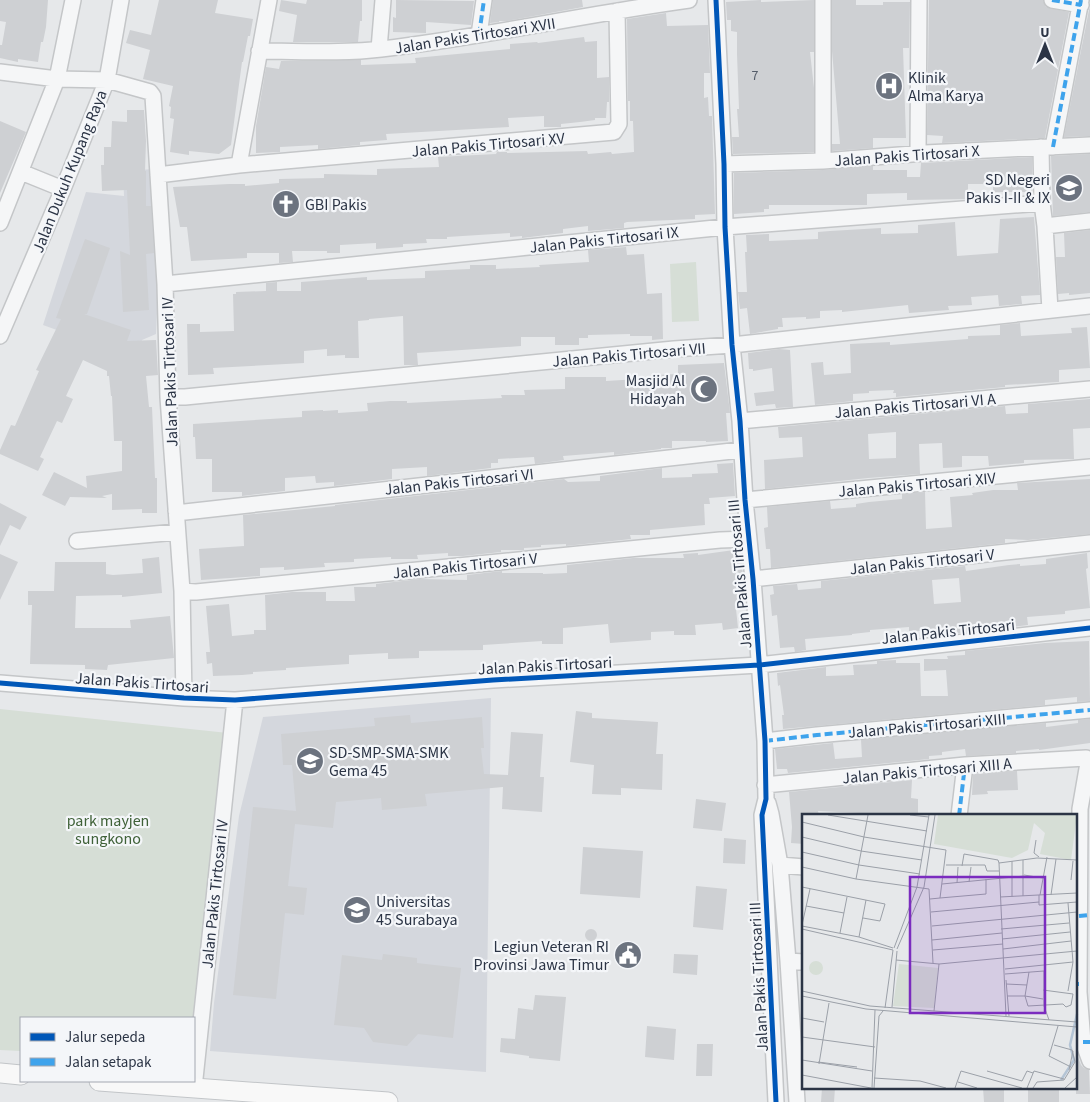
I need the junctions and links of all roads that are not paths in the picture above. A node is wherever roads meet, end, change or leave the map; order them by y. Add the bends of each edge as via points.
1 (73, 0) edge
2 (121, 0) edge
3 (269, 0) edge
4 (382, 0) edge
5 (484, 0) edge
6 (689, 0) edge
7 (716, 0) edge
8 (823, 0) edge
9 (919, 0) edge
10 (1052, 0) edge
11 (1081, 3) edge
12 (617, 11) junction
13 (479, 35) junction
14 (379, 50) junction
15 (259, 51) junction
16 (0, 72) edge
17 (57, 79) junction
18 (107, 80) junction
19 (1090, 145) edge
20 (1047, 147) junction
21 (918, 154) junction
22 (823, 161) junction
23 (724, 164) junction
24 (239, 165) junction
25 (20, 172) junction
26 (158, 175) junction
27 (63, 189) junction
28 (1042, 203) junction
29 (1090, 221) edge
30 (0, 223) edge
31 (1045, 226) junction
32 (725, 227) junction
33 (166, 284) junction
34 (1090, 306) edge
35 (1050, 310) junction
36 (0, 336) edge
37 (732, 345) junction
38 (1090, 389) edge
39 (168, 397) junction
40 (740, 421) junction
41 (741, 450) junction
42 (1090, 467) edge
43 (744, 500) junction
44 (176, 511) junction
45 (177, 532) junction
46 (748, 539) junction
47 (77, 541) dead end
48 (1090, 544) edge
49 (753, 579) junction
50 (182, 591) junction
51 (1090, 628) edge
52 (759, 665) junction
53 (0, 683) edge
54 (184, 698) junction
55 (235, 700) junction
56 (1090, 710) edge
57 (765, 741) junction
58 (965, 766) junction
59 (766, 792) junction
60 (959, 814) edge
61 (780, 865) junction
62 (802, 867) edge
63 (1085, 916) edge
64 (788, 961) junction
65 (802, 962) edge
66 (1078, 984) edge
67 (195, 1017) edge
68 (1083, 1042) edge
69 (1090, 1061) edge
70 (0, 1073) edge
71 (20, 1075) edge
72 (111, 1082) edge
73 (187, 1082) edge
74 (186, 1088) junction
75 (776, 1101) edge
76 (797, 1101) edge
77 (388, 1102) edge

1 - 17 street
2 - 18 street, Jalan Dukuh Kupang Raya
3 - 15 street
4 - 14 street
5 - 13 street
6 - 12 street, Jalan Pakis Tirtosari XVII
7 - 23 street, Jalan Pakis Tirtosari III
8 - 22 street
9 - 21 street
10 - 11 street
11 - 20 street
12 - 13 street, Jalan Pakis Tirtosari XVII
12 - 24 street, Jalan Pakis Tirtosari XV via 619,124 614,132
13 - 14 street, Jalan Pakis Tirtosari XVII
14 - 15 street, Jalan Pakis Tirtosari XVII
15 - 24 street
16 - 17 street
17 - 18 street
17 - 25 street
18 - 26 street, Jalan Pakis Tirtosari IV via 152,94
18 - 27 street, Jalan Dukuh Kupang Raya
19 - 20 street, Jalan Pakis Tirtosari X
20 - 21 street, Jalan Pakis Tirtosari X
20 - 28 street
21 - 22 street, Jalan Pakis Tirtosari X
22 - 23 street, Jalan Pakis Tirtosari X
23 - 32 street, Jalan Pakis Tirtosari III
24 - 26 street
25 - 27 street
25 - 30 street
26 - 33 street, Jalan Pakis Tirtosari IV
27 - 36 street, Jalan Dukuh Kupang Raya
28 - 31 street
28 - 32 street, Jalan Pakis Tirtosari IX
29 - 31 street
31 - 35 street
32 - 33 street, Jalan Pakis Tirtosari IX
32 - 37 street, Jalan Pakis Tirtosari III
33 - 39 street, Jalan Pakis Tirtosari IV
34 - 35 street, Jalan Pakis Tirtosari VII
35 - 37 street, Jalan Pakis Tirtosari VII
37 - 39 street, Jalan Pakis Tirtosari VII
37 - 40 street, Jalan Pakis Tirtosari III
38 - 40 street, Jalan Pakis Tirtosari VI A
39 - 44 street, Jalan Pakis Tirtosari IV
40 - 41 street, Jalan Pakis Tirtosari III
41 - 43 street, Jalan Pakis Tirtosari III
41 - 44 street, Jalan Pakis Tirtosari VI
42 - 43 street, Jalan Pakis Tirtosari XIV
43 - 46 street, Jalan Pakis Tirtosari III
44 - 45 street, Jalan Pakis Tirtosari IV
45 - 47 street
45 - 50 street, Jalan Pakis Tirtosari IV
46 - 49 street, Jalan Pakis Tirtosari III
46 - 50 street, Jalan Pakis Tirtosari V
48 - 49 street, Jalan Pakis Tirtosari V
49 - 52 street, Jalan Pakis Tirtosari III
50 - 54 street, Jalan Pakis Tirtosari IV
51 - 52 street, Jalan Pakis Tirtosari
52 - 55 street, Jalan Pakis Tirtosari via 493,680
52 - 57 street, Jalan Pakis Tirtosari III
53 - 54 street, Jalan Pakis Tirtosari
54 - 55 street, Jalan Pakis Tirtosari
55 - 67 street, Jalan Pakis Tirtosari IV
56 - 57 street, Jalan Pakis Tirtosari XIII
57 - 59 street, Jalan Pakis Tirtosari III
58 - 59 street, Jalan Pakis Tirtosari XIII A
58 - 60 street
58 - 63 street, Jalan Pakis Tirtosari XIII A via 1088,760 1080,810
59 - 61 street, Jalan Pakis Tirtosari III
59 - 75 street, Jalan Pakis Tirtosari III via 762,815
61 - 62 street
61 - 64 street, Jalan Pakis Tirtosari III
63 - 66 street
64 - 65 street
64 - 76 street, Jalan Pakis Tirtosari III
66 - 68 street
68 - 69 street
70 - 71 main road
72 - 74 main road
73 - 74 street, Jalan Pakis Tirtosari IV
74 - 77 main road
75 - 76 street

